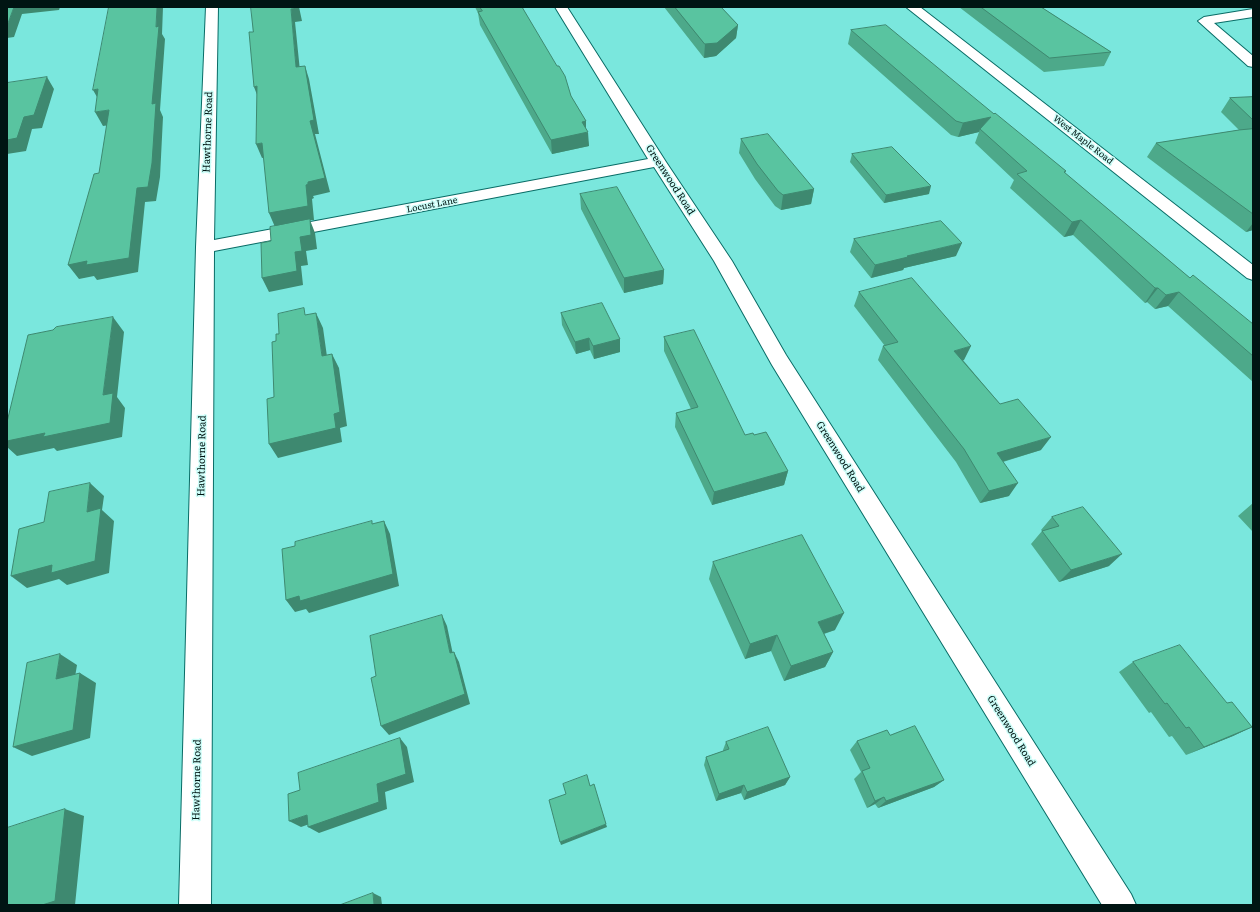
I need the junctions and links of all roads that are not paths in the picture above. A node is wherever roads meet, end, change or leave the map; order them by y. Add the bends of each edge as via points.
1 (212, 7) edge
2 (561, 7) edge
3 (912, 7) edge
4 (1253, 13) edge
5 (1253, 63) edge
6 (658, 162) junction
7 (205, 247) junction
8 (1253, 274) edge
9 (195, 905) edge
10 (1120, 905) edge

1 - 7 street, Hawthorne Road
2 - 6 street, Greenwood Road
3 - 8 street, West Maple Road
4 - 5 street via 1204,21
6 - 7 street, Locust Lane
6 - 10 street, Greenwood Road via 723,261 779,360
7 - 9 street, Hawthorne Road

